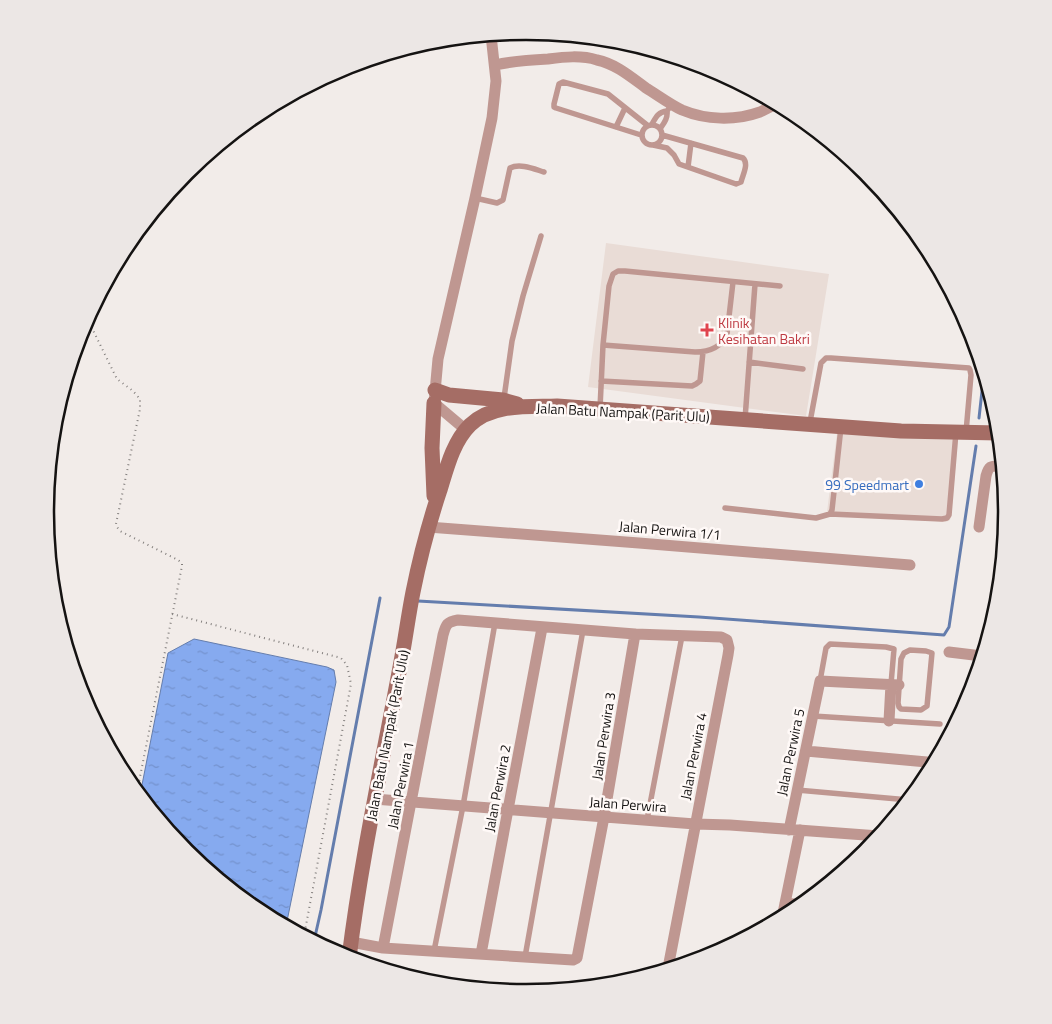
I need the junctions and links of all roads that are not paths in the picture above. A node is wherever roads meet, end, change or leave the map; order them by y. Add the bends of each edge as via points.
1 (493, 41) edge
2 (495, 65) junction
3 (669, 107) junction
4 (625, 108) junction
5 (769, 108) edge
6 (649, 125) junction
7 (616, 127) junction
8 (661, 132) junction
9 (641, 135) junction
10 (691, 143) junction
11 (653, 145) junction
12 (688, 166) junction
13 (544, 172) dead end
14 (475, 198) junction
15 (541, 236) dead end
16 (733, 282) junction
17 (755, 284) junction
18 (780, 286) dead end
19 (603, 345) junction
20 (703, 352) junction
21 (749, 362) junction
22 (803, 369) dead end
23 (601, 381) junction
24 (434, 397) junction
25 (503, 400) junction
26 (526, 407) junction
27 (600, 409) junction
28 (745, 420) junction
29 (810, 424) junction
30 (842, 427) junction
31 (466, 430) junction
32 (961, 432) junction
33 (991, 433) edge
34 (996, 466) edge
35 (435, 505) junction
36 (726, 508) dead end
37 (830, 514) junction
38 (428, 527) junction
39 (979, 527) dead end
40 (910, 565) dead end
41 (495, 623) junction
42 (542, 628) junction
43 (583, 630) junction
44 (635, 634) junction
45 (682, 636) junction
46 (949, 652) dead end
47 (976, 655) edge
48 (820, 681) junction
49 (895, 684) junction
50 (813, 716) junction
51 (889, 721) junction
52 (940, 724) dead end
53 (806, 751) junction
54 (926, 762) edge
55 (797, 790) junction
56 (374, 799) junction
57 (900, 799) edge
58 (412, 802) junction
59 (464, 806) junction
60 (508, 809) junction
61 (551, 813) junction
62 (604, 817) junction
63 (646, 820) junction
64 (695, 824) junction
65 (794, 830) junction
66 (867, 835) joint
67 (866, 839) edge
68 (785, 903) junction
69 (789, 903) edge
70 (784, 906) edge
71 (351, 942) junction
72 (383, 948) junction
73 (350, 950) edge
74 (434, 951) junction
75 (481, 954) junction
76 (525, 957) junction
77 (669, 962) edge

1 - 2 street
2 - 3 street via 568,57 597,60 630,76
2 - 14 street via 492,118
3 - 5 street via 720,118 738,117
3 - 6 lane
3 - 8 lane
4 - 6 lane
4 - 7 lane
4 - 7 lane via 605,92 564,82 559,84 556,108
6 - 8 lane via 657,126
6 - 9 lane
7 - 9 lane
8 - 10 lane
8 - 11 lane via 660,140
9 - 11 lane via 645,142
10 - 12 lane
10 - 12 lane via 743,158 746,164 740,182 736,184
11 - 12 lane via 667,148 679,164
13 - 14 lane via 514,166 510,168 504,200 497,203
14 - 24 street via 438,359
15 - 25 lane via 516,323
16 - 17 lane
16 - 19 lane via 618,271 613,274 609,286
16 - 20 lane via 724,340 715,349
17 - 18 lane
17 - 21 lane
19 - 20 lane
19 - 23 lane
20 - 23 lane via 700,381 692,386
21 - 22 lane
21 - 28 lane
23 - 27 lane
24 - 25 street via 449,395
24 - 31 street
24 - 35 street via 432,467
25 - 26 street
26 - 27 street, Jalan Batu Nampak (Parit Ulu)
26 - 31 street, Jalan Batu Nampak (Parit Ulu) via 485,415
27 - 28 street, Jalan Batu Nampak (Parit Ulu)
28 - 29 street, Jalan Batu Nampak (Parit Ulu)
29 - 30 street, Jalan Batu Nampak (Parit Ulu)
29 - 32 lane via 821,363 831,358 969,368 971,375
30 - 32 street, Jalan Batu Nampak (Parit Ulu)
30 - 37 lane
31 - 35 street, Jalan Batu Nampak (Parit Ulu) via 454,448
32 - 33 street, Jalan Batu Nampak (Parit Ulu)
32 - 37 lane via 946,519
34 - 39 street via 988,469 986,476
35 - 38 street, Jalan Batu Nampak (Parit Ulu)
36 - 37 lane via 816,518
38 - 40 street, Jalan Perwira 1/1
38 - 56 street, Jalan Batu Nampak (Parit Ulu) via 412,594
41 - 42 street
41 - 58 street, Jalan Perwira 1 via 458,620 445,627
41 - 59 lane
42 - 43 street
42 - 60 street, Jalan Perwira 2
43 - 44 street
43 - 61 lane
44 - 45 street
44 - 62 street, Jalan Perwira 3
45 - 63 lane
45 - 64 street, Jalan Perwira 4 via 721,637 727,640 729,648
46 - 47 street
48 - 49 street
48 - 49 lane via 826,648 830,644 894,649
48 - 50 street, Jalan Perwira 5
49 - 49 lane via 904,653 910,650 932,652 925,708 900,708
49 - 51 street
50 - 51 lane
50 - 53 street, Jalan Perwira 5
51 - 52 lane
53 - 54 street
53 - 55 street, Jalan Perwira 5
55 - 57 lane
55 - 65 street, Jalan Perwira 5
56 - 58 street, Jalan Perwira
56 - 71 street, Jalan Batu Nampak (Parit Ulu)
58 - 59 street, Jalan Perwira
58 - 72 street, Jalan Perwira 1
59 - 60 street, Jalan Perwira
59 - 74 lane
60 - 61 street, Jalan Perwira
60 - 75 street, Jalan Perwira 2
61 - 62 street, Jalan Perwira
61 - 76 lane
62 - 63 street, Jalan Perwira
62 - 76 street, Jalan Perwira 3 via 577,958
63 - 64 street, Jalan Perwira
64 - 65 street, Jalan Perwira
64 - 77 street, Jalan Perwira 4
65 - 66 street, Jalan Perwira
65 - 68 street, Jalan Perwira 5
66 - 67 lane
68 - 69 street
68 - 70 street, Jalan Perwira 5
71 - 72 street
71 - 73 street, Jalan Batu Nampak (Parit Ulu)
72 - 74 street
74 - 75 street
75 - 76 street

